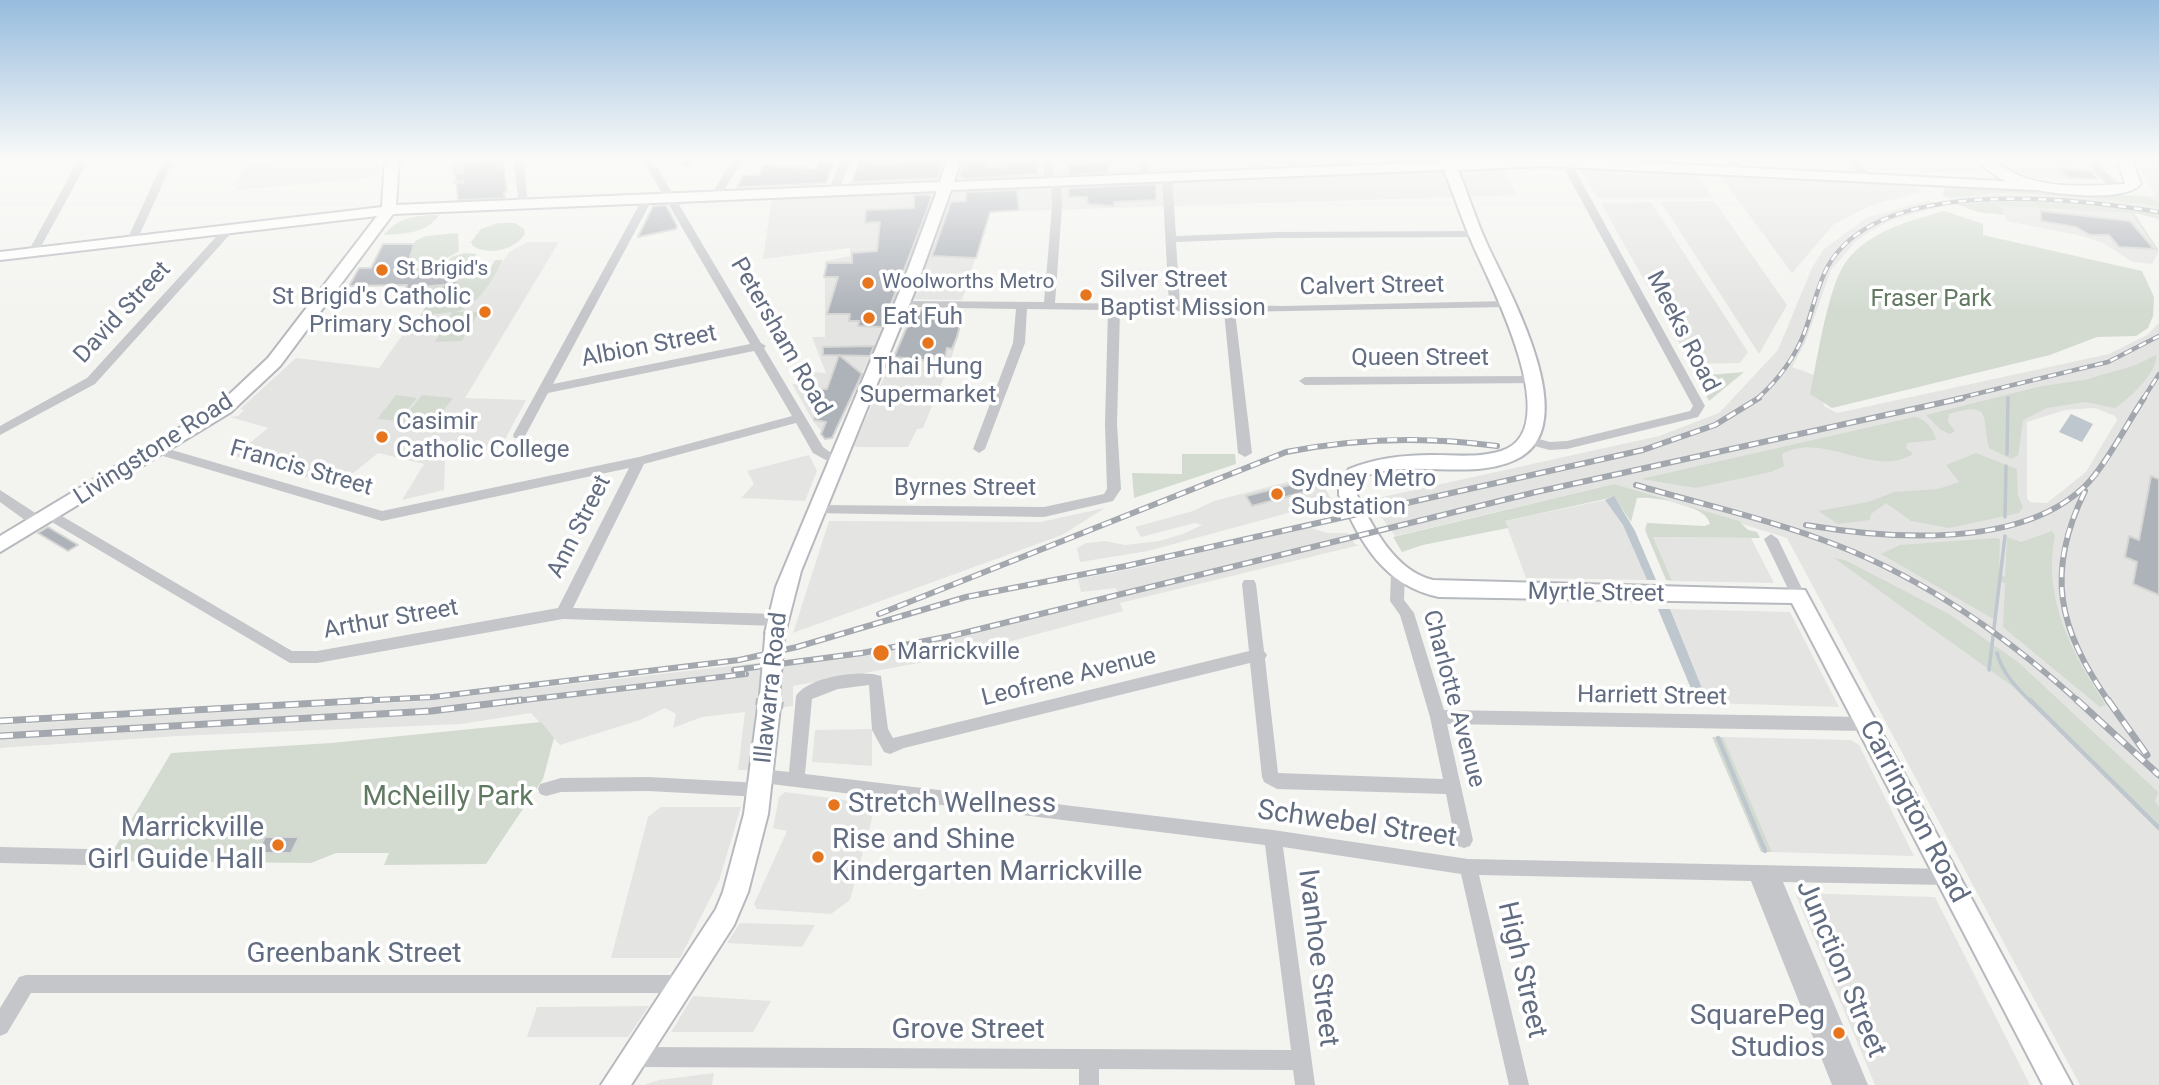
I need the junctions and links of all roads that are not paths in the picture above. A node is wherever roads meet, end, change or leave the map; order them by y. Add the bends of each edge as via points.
1 (56, 210) edge
2 (146, 210) edge
3 (389, 210) junction
4 (396, 210) edge
5 (642, 210) edge
6 (678, 210) edge
7 (938, 210) edge
8 (1057, 210) edge
9 (1170, 210) edge
10 (1466, 210) edge
11 (1592, 210) edge
12 (229, 229) junction
13 (1476, 234) junction
14 (1172, 239) junction
15 (132, 240) junction
16 (33, 252) junction
17 (0, 256) edge
18 (903, 304) junction
19 (1506, 304) junction
20 (1022, 306) junction
21 (1049, 306) junction
22 (1114, 307) junction
23 (1175, 308) junction
24 (1229, 309) junction
25 (760, 346) junction
26 (1535, 380) junction
27 (1305, 381) dead end
28 (547, 389) junction
29 (800, 418) junction
30 (0, 431) edge
31 (519, 435) dead end
32 (1531, 441) junction
33 (979, 449) dead end
34 (158, 450) junction
35 (1245, 453) dead end
36 (639, 461) junction
37 (835, 461) junction
38 (0, 495) edge
39 (816, 510) junction
40 (44, 519) junction
41 (1771, 539) dead end
42 (0, 545) edge
43 (1398, 572) junction
44 (1249, 584) dead end
45 (1798, 595) junction
46 (563, 613) junction
47 (776, 627) junction
48 (1259, 655) junction
49 (1438, 717) junction
50 (1866, 723) junction
51 (796, 780) junction
52 (762, 783) junction
53 (1454, 787) junction
54 (546, 789) dead end
55 (1273, 838) junction
56 (1464, 840) dead end
57 (0, 855) edge
58 (87, 857) dead end
59 (1468, 867) junction
60 (1764, 875) junction
61 (1948, 877) junction
62 (682, 984) junction
63 (0, 1026) edge
64 (634, 1056) junction
65 (1089, 1059) junction
66 (1301, 1060) junction
67 (615, 1085) edge
68 (1088, 1085) edge
69 (1305, 1085) edge
70 (1519, 1085) edge
71 (1842, 1085) edge
72 (1858, 1085) edge
73 (2058, 1085) edge

1 - 16 street
2 - 15 street
3 - 4 main road
3 - 12 main road
3 - 34 main road, Livingstone Road via 275,362 226,408
5 - 28 street
6 - 25 street, Petersham Road
7 - 18 main road, Illawarra Road
8 - 21 street
9 - 14 street
10 - 13 main road
11 - 32 street, Meeks Road via 1699,406 1694,414 1567,445
12 - 15 main road
12 - 30 street, David Street via 92,381
13 - 14 street
13 - 19 main road
14 - 23 street
15 - 16 main road
16 - 17 main road
18 - 20 street, Calvert Street
18 - 37 main road, Illawarra Road
19 - 24 street, Calvert Street
19 - 26 main road
20 - 21 street, Calvert Street
20 - 33 street via 1019,343
21 - 22 street, Calvert Street
22 - 23 street, Calvert Street
22 - 39 street, Byrnes Street via 1112,495 1097,503 1044,512
23 - 24 street, Calvert Street
24 - 35 street
25 - 28 street, Albion Street
25 - 29 street, Petersham Road
26 - 27 street, Queen Street
26 - 32 main road via 1536,428
28 - 31 street
29 - 36 street, Francis Street
29 - 37 street, Petersham Road via 818,450
32 - 43 main road via 1515,453 1490,460 1375,465 1355,473 1348,495
34 - 36 street, Francis Street via 382,516
34 - 40 main road, Livingstone Road
36 - 46 street, Ann Street
37 - 39 main road, Illawarra Road
38 - 40 street, Arthur Street
39 - 47 main road, Illawarra Road
40 - 42 main road, Livingstone Road
40 - 46 street, Arthur Street via 290,657 317,657
41 - 45 street, Carrington Road
43 - 45 main road, Myrtle Street via 1439,589
43 - 49 street, Charlotte Avenue via 1397,601 1407,612
44 - 48 street
45 - 50 main road, Carrington Road
46 - 47 street, Arthur Street
47 - 52 main road, Illawarra Road, bridge
48 - 51 street, Leofrene Avenue via 890,747 880,730 876,680 812,689 804,696
48 - 53 street via 1270,777 1277,782
49 - 50 street, Harriett Street
49 - 53 street, Charlotte Avenue
50 - 61 main road, Carrington Road
51 - 52 street, Schwebel Street
51 - 55 street, Schwebel Street
52 - 54 street, Schwebel Street via 561,785
52 - 62 main road, Illawarra Road via 748,860 733,900
53 - 56 street, Charlotte Avenue
55 - 59 street, Schwebel Street
55 - 66 street, Ivanhoe Street
57 - 58 street
59 - 60 street, Schwebel Street
59 - 70 street, High Street
60 - 61 street, Schwebel Street
60 - 71 street, Junction Street
60 - 72 street, Junction Street
61 - 73 main road, Carrington Road
62 - 63 street, Greenbank Street via 26,984
62 - 64 main road, Illawarra Road
64 - 65 street, Grove Street
64 - 67 main road, Illawarra Road
65 - 66 street, Grove Street
65 - 68 street
66 - 69 street, Ivanhoe Street

